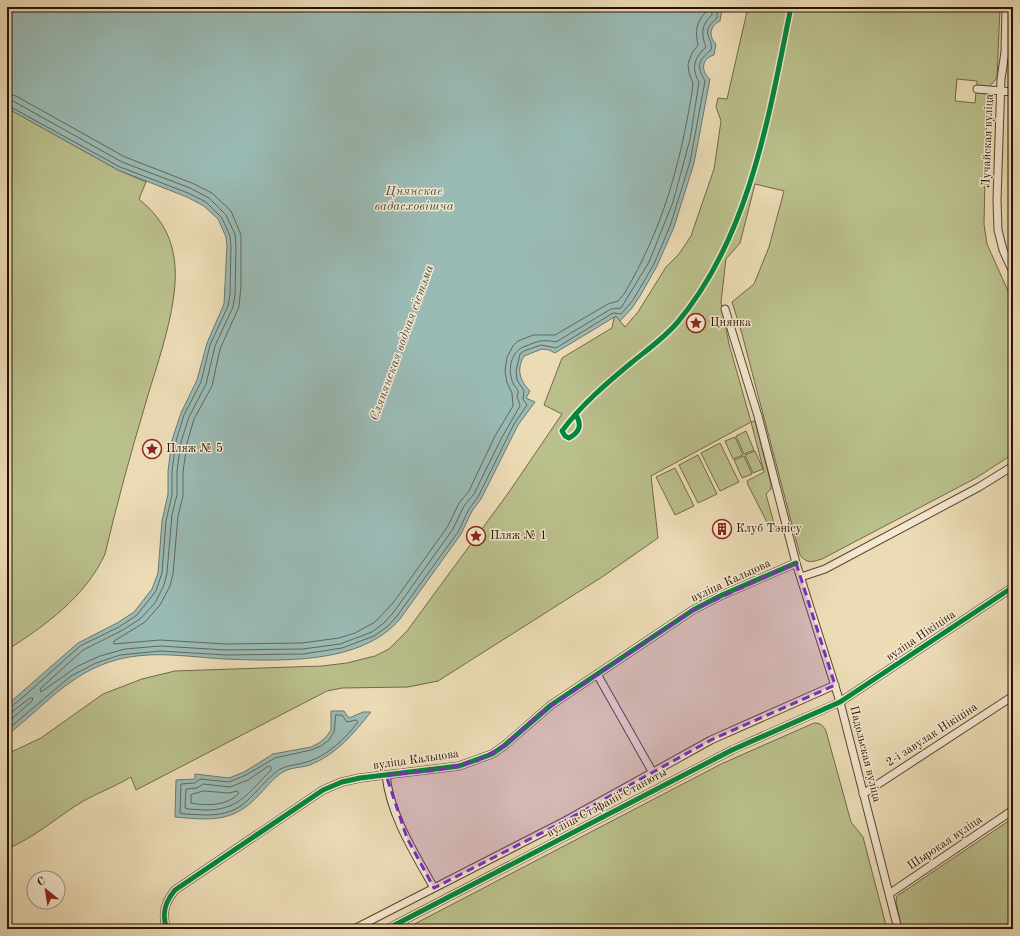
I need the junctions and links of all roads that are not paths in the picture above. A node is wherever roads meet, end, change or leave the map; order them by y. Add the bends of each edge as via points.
1 (1006, 7) edge
2 (977, 89) dead end
3 (1000, 91) junction
4 (1013, 92) edge
5 (1013, 272) edge
6 (725, 309) dead end
7 (1013, 466) edge
8 (796, 563) junction
9 (801, 577) junction
10 (1013, 587) edge
11 (597, 674) junction
12 (836, 685) junction
13 (1013, 696) edge
14 (840, 702) junction
15 (653, 773) junction
16 (386, 775) junction
17 (863, 794) junction
18 (1013, 810) edge
19 (434, 888) junction
20 (889, 894) junction
21 (167, 929) edge
22 (354, 929) edge
23 (387, 929) edge
24 (898, 929) edge

1 - 3 street, Лучайская вуліца via 1005,52
2 - 3 street
3 - 4 street
3 - 5 street, Лучайская вуліца via 998,230 1003,250
6 - 8 street, Падольская вуліца via 758,416
7 - 9 street via 979,487 825,569
8 - 9 street, Падольская вуліца
8 - 11 street, вуліца Кальцова via 693,610
9 - 12 street, Падольская вуліца
10 - 14 street, вуліца Нікіціна
11 - 15 street
11 - 16 street, вуліца Кальцова via 551,705 492,754 459,766
12 - 14 street, Падольская вуліца
12 - 15 street via 711,740
13 - 17 street, 2-і завулак Нікіціна
14 - 17 street, Падольская вуліца
14 - 23 street, вуліца Стэфаніі Станюты via 732,750
15 - 19 street
16 - 19 street via 393,804 406,838
16 - 21 street, вуліца Кальцова via 348,780 323,790 184,883 166,903 164,918
17 - 20 street, Падольская вуліца
18 - 20 street, Шырокая вуліца
19 - 22 street
20 - 24 street, Падольская вуліца

